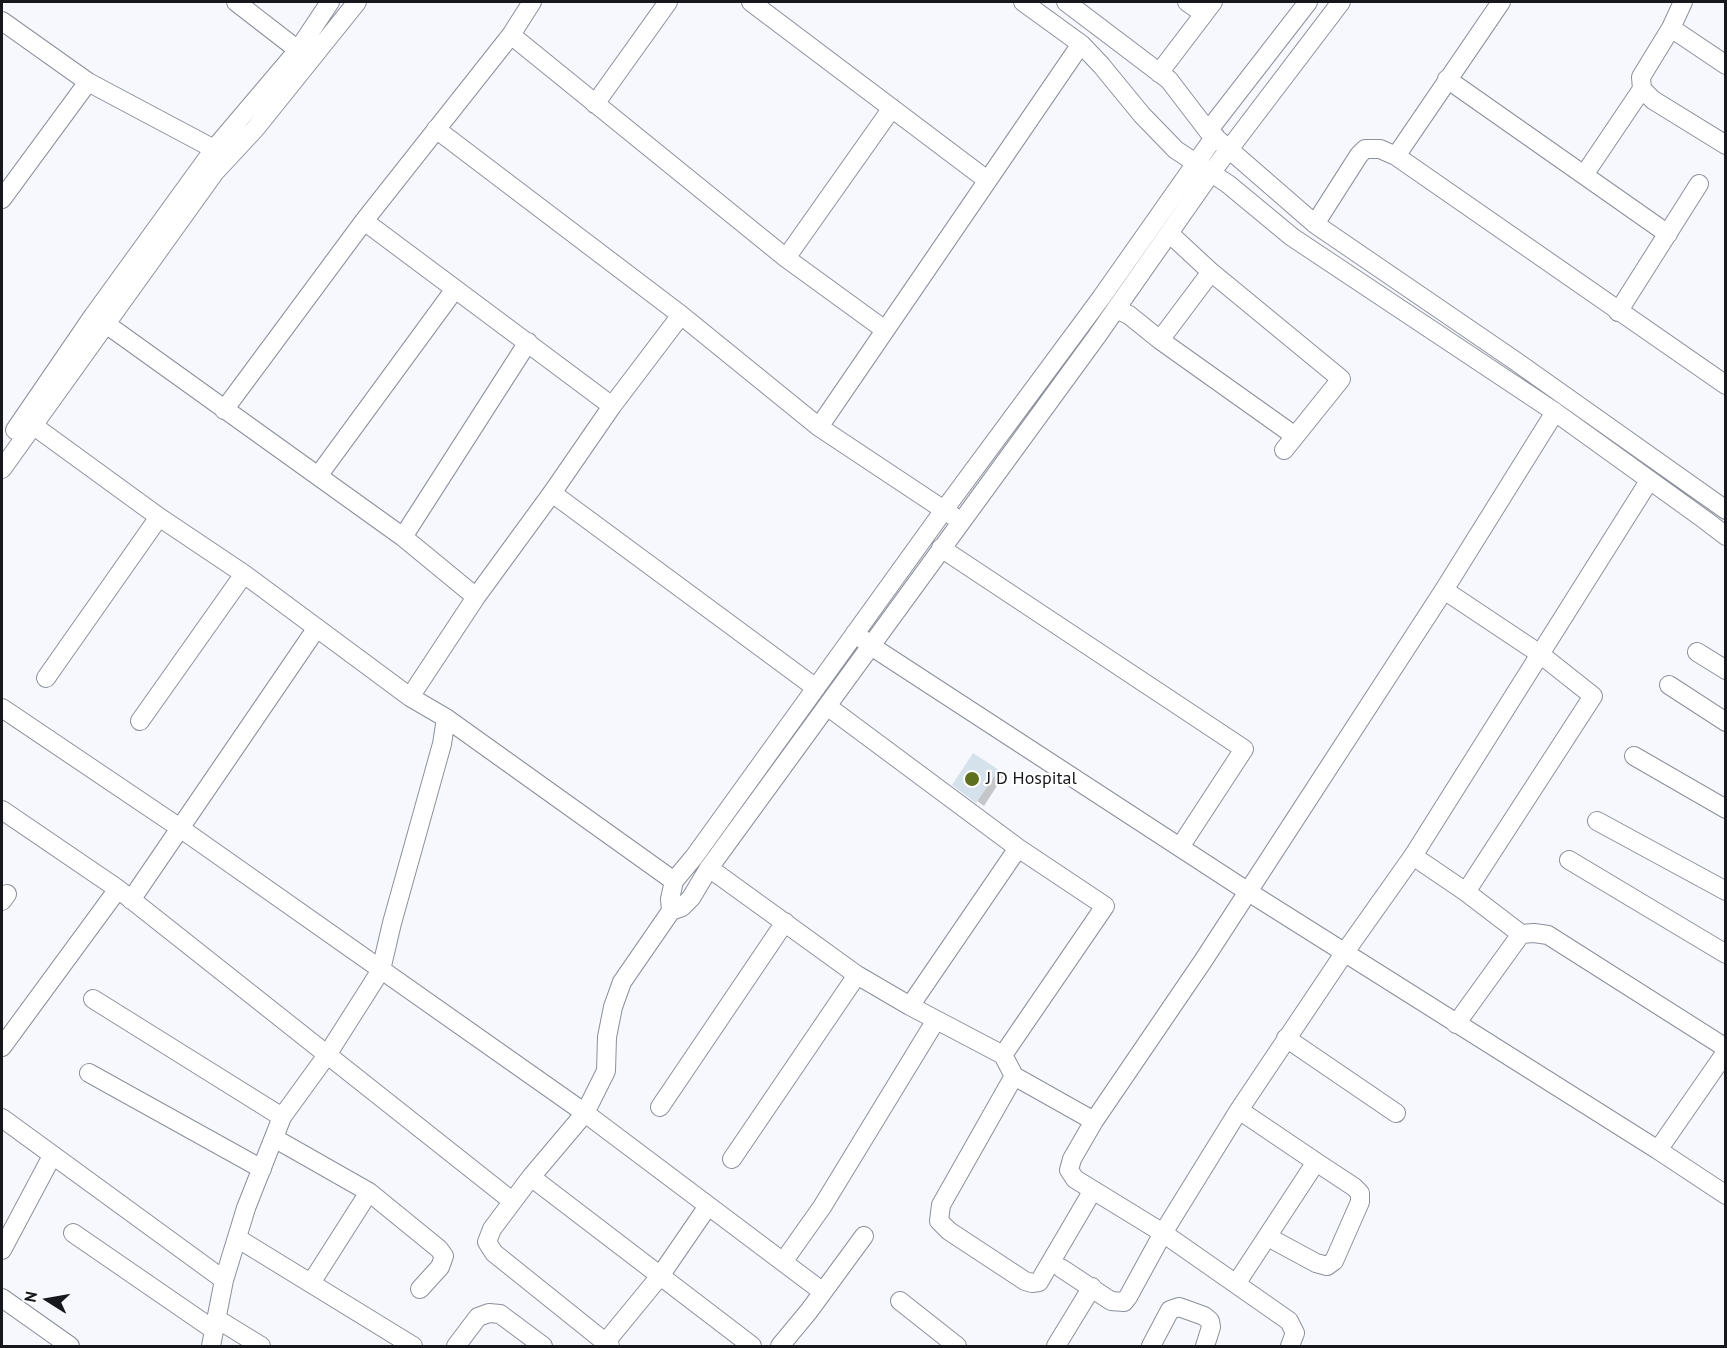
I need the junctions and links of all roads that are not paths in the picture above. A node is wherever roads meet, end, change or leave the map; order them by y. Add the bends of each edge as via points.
1 (236, 2) edge
2 (330, 2) edge
3 (357, 2) edge
4 (532, 2) edge
5 (668, 2) edge
6 (751, 2) edge
7 (1023, 2) edge
8 (1066, 2) edge
9 (1187, 2) edge
10 (1308, 2) edge
11 (1341, 2) edge
12 (1501, 2) edge
13 (1683, 2) edge
14 (1208, 7) edge
15 (2, 21) edge
16 (1671, 28) junction
17 (511, 35) junction
18 (1081, 45) junction
19 (298, 50) junction
20 (1725, 65) edge
21 (1159, 73) junction
22 (1447, 79) junction
23 (88, 82) junction
24 (1642, 89) junction
25 (595, 104) junction
26 (892, 108) junction
27 (436, 129) junction
28 (1212, 133) junction
29 (1725, 145) edge
30 (1230, 148) junction
31 (214, 149) junction
32 (1396, 156) junction
33 (1195, 162) junction
34 (1211, 173) junction
35 (1584, 176) junction
36 (987, 180) junction
37 (1699, 184) dead end
38 (3, 192) edge
39 (364, 220) junction
40 (1315, 224) junction
41 (1170, 234) junction
42 (1668, 234) junction
43 (786, 258) junction
44 (1211, 272) junction
45 (455, 289) junction
46 (1116, 309) junction
47 (1618, 312) junction
48 (681, 315) junction
49 (106, 324) junction
50 (885, 330) junction
51 (1160, 340) junction
52 (528, 342) junction
53 (1725, 386) edge
54 (612, 406) junction
55 (224, 410) junction
56 (1555, 412) junction
57 (34, 426) junction
58 (819, 427) junction
59 (2, 448) edge
60 (2, 469) edge
61 (318, 476) junction
62 (1649, 481) junction
63 (552, 493) junction
64 (944, 510) junction
65 (1725, 510) edge
66 (159, 518) junction
67 (961, 521) junction
68 (1725, 536) edge
69 (403, 537) junction
70 (941, 549) junction
71 (244, 574) junction
72 (1444, 590) junction
73 (476, 597) junction
74 (316, 629) junction
75 (855, 633) junction
76 (871, 646) junction
77 (1697, 652) dead end
78 (1540, 654) junction
79 (1725, 670) edge
80 (46, 678) dead end
81 (1669, 685) dead end
82 (816, 688) junction
83 (410, 697) junction
84 (827, 706) junction
85 (2, 708) edge
86 (446, 718) junction
87 (140, 721) dead end
88 (1725, 722) edge
89 (1634, 756) dead end
90 (1725, 809) edge
91 (2, 810) edge
92 (1598, 821) dead end
93 (180, 828) junction
94 (1180, 847) junction
95 (1018, 848) junction
96 (1413, 856) junction
97 (1569, 860) dead end
98 (709, 868) junction
99 (674, 881) junction
100 (1247, 891) junction
101 (1725, 891) edge
102 (1466, 892) junction
103 (124, 894) junction
104 (671, 912) junction
105 (785, 922) junction
106 (1521, 934) junction
107 (1345, 952) junction
108 (1725, 954) edge
109 (381, 970) junction
110 (857, 975) junction
111 (93, 999) dead end
112 (910, 1006) junction
113 (936, 1020) junction
114 (1456, 1024) junction
115 (1286, 1038) junction
116 (2, 1047) edge
117 (1725, 1050) edge
118 (327, 1055) junction
119 (1003, 1055) junction
120 (89, 1073) dead end
121 (1014, 1076) junction
122 (660, 1107) dead end
123 (1239, 1110) junction
124 (585, 1113) junction
125 (1396, 1113) dead end
126 (282, 1117) junction
127 (2, 1118) edge
128 (1094, 1121) junction
129 (274, 1138) junction
130 (1658, 1150) junction
131 (52, 1156) junction
132 (732, 1160) dead end
133 (1316, 1162) junction
134 (261, 1169) junction
135 (531, 1177) junction
136 (1094, 1191) junction
137 (369, 1192) junction
138 (1725, 1195) edge
139 (512, 1201) junction
140 (708, 1206) junction
141 (73, 1233) dead end
142 (1163, 1233) junction
143 (864, 1236) dead end
144 (1268, 1237) junction
145 (237, 1238) junction
146 (2, 1250) edge
147 (783, 1262) junction
148 (1061, 1268) dead end
149 (660, 1276) junction
150 (224, 1280) junction
151 (311, 1283) junction
152 (1236, 1284) junction
153 (1092, 1287) junction
154 (420, 1289) dead end
155 (823, 1292) junction
156 (2, 1298) edge
157 (900, 1301) dead end
158 (214, 1332) edge
159 (464, 1344) edge
160 (608, 1345) edge
161 (70, 1347) edge
162 (261, 1347) edge
163 (413, 1347) edge
164 (543, 1347) edge
165 (752, 1347) edge
166 (780, 1347) edge
167 (957, 1347) edge
168 (1056, 1347) edge
169 (1151, 1347) edge
170 (1205, 1347) edge
171 (1290, 1347) edge

1 - 19 street
2 - 19 street
3 - 49 street via 255,129 215,172
4 - 17 street
5 - 25 street
6 - 26 street
7 - 18 street
8 - 21 street
9 - 14 street
10 - 28 street
11 - 30 street
12 - 22 street
13 - 16 street
14 - 21 street
15 - 23 street
16 - 20 street
16 - 24 street via 1641,77
17 - 25 street
17 - 27 street
18 - 33 street via 1176,150
18 - 36 street
19 - 31 street
21 - 28 street
22 - 32 street
22 - 35 street
23 - 31 street
23 - 38 street
24 - 29 street
24 - 35 street
25 - 43 street
26 - 36 street
26 - 43 street
27 - 39 street
27 - 48 street
28 - 30 street
28 - 33 street
30 - 34 street
30 - 40 street
31 - 59 street
32 - 40 street via 1380,149 1365,149
32 - 47 street
33 - 34 street
33 - 64 street via 1101,298
34 - 41 street
34 - 56 street via 1292,237
35 - 42 street
36 - 50 street
37 - 42 street
39 - 45 street
39 - 55 street
40 - 65 street
41 - 44 street
41 - 46 street
42 - 47 street
43 - 50 street
44 - 51 street
44 - 51 street via 1341,379 1289,443
45 - 52 street
45 - 61 street
46 - 51 street
46 - 67 street
47 - 53 street
48 - 54 street
48 - 58 street
49 - 55 street
49 - 57 street
50 - 58 street
52 - 54 street
52 - 69 street
54 - 63 street
55 - 61 street
56 - 62 street
56 - 72 street
57 - 60 street
57 - 66 street
58 - 64 street
61 - 69 street
62 - 68 street
62 - 78 street
63 - 73 street
63 - 82 street
64 - 67 street
64 - 75 street
66 - 71 street
66 - 80 street
67 - 70 street
69 - 73 street
70 - 76 street
70 - 94 street via 1244,749
71 - 74 street
71 - 87 street
72 - 78 street
72 - 100 street
73 - 83 street
74 - 83 street
74 - 93 street
75 - 76 street
75 - 82 street
76 - 84 street
76 - 94 street
77 - 79 street
78 - 96 street
78 - 102 street via 1593,696
81 - 88 street
82 - 99 street
83 - 86 street
84 - 95 street
84 - 98 street
85 - 93 street
86 - 99 street
86 - 109 street
89 - 90 street
91 - 103 street
92 - 101 street
93 - 103 street
93 - 109 street
94 - 100 street
95 - 112 street
95 - 119 street via 1105,906
96 - 102 street
96 - 107 street
97 - 108 street
98 - 104 street via 687,903
98 - 105 street
99 - 104 street
100 - 107 street
100 - 128 street
102 - 106 street
103 - 116 street
103 - 118 street
104 - 124 street via 622,982 607,1037 606,1071
105 - 110 street
105 - 122 street
106 - 114 street
106 - 117 street via 1548,935
107 - 114 street
107 - 115 street
109 - 118 street
109 - 124 street
110 - 112 street
110 - 132 street
111 - 126 street
112 - 113 street
113 - 119 street
113 - 147 street via 822,1207
114 - 130 street
115 - 123 street
115 - 125 street
117 - 130 street
118 - 126 street
118 - 139 street
119 - 121 street
120 - 134 street
121 - 128 street
121 - 136 street via 941,1205 939,1221 1024,1281 1039,1282
123 - 133 street
123 - 142 street
124 - 135 street
124 - 140 street
126 - 129 street
127 - 131 street
128 - 136 street via 1069,1170 1075,1179
129 - 134 street
129 - 137 street
130 - 138 street
131 - 146 street
131 - 150 street
133 - 144 street
133 - 144 street via 1360,1192 1360,1202 1334,1261 1327,1266 1316,1263
134 - 145 street
135 - 139 street
135 - 149 street
136 - 142 street
137 - 151 street
137 - 154 street via 444,1256 440,1267
139 - 160 street via 487,1242 494,1253
140 - 147 street
140 - 149 street
141 - 158 street
142 - 152 street
142 - 153 street via 1124,1302 1111,1301
143 - 155 street
144 - 152 street
145 - 150 street
145 - 151 street
147 - 155 street
148 - 153 street
149 - 160 street
149 - 165 street
150 - 158 street
151 - 163 street
152 - 171 street via 1289,1321 1295,1333
153 - 168 street
155 - 166 street
156 - 161 street
157 - 167 street
158 - 162 street
159 - 164 street via 478,1317 489,1313 500,1314
169 - 170 street via 1170,1310 1179,1307 1210,1321

